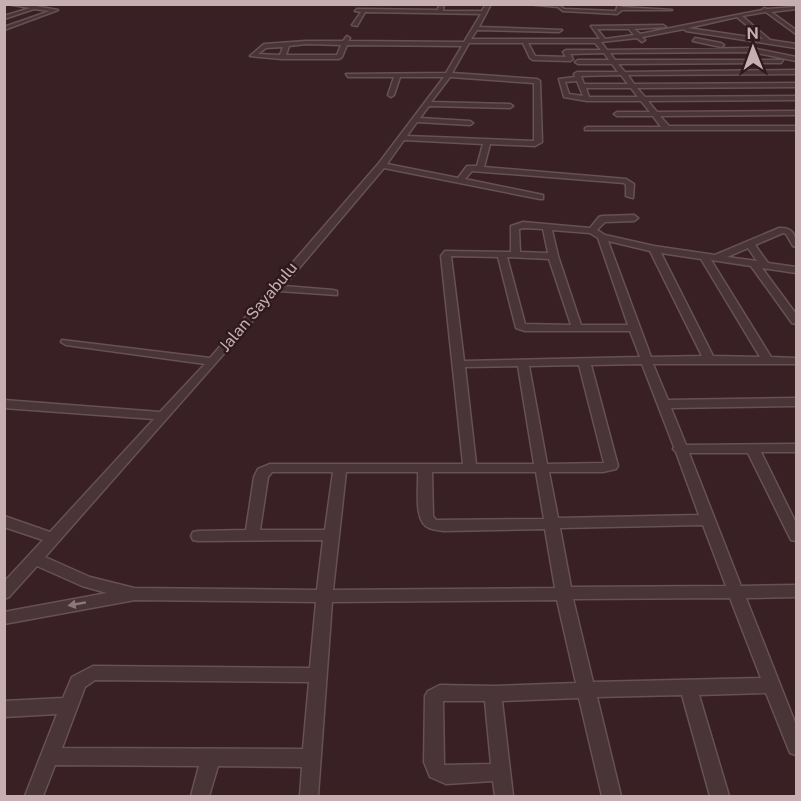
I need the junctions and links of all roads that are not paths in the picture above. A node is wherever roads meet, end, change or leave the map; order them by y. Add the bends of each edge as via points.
1 (529, 4) edge
2 (758, 4) edge
3 (7, 5) edge
4 (35, 7) junction
5 (399, 7) dead end
6 (620, 7) edge
7 (441, 8) edge
8 (572, 8) dead end
9 (796, 8) edge
10 (487, 9) edge
11 (357, 10) dead end
12 (364, 10) junction
13 (670, 10) dead end
14 (766, 10) junction
15 (4, 13) edge
16 (16, 14) junction
17 (738, 15) junction
18 (774, 16) junction
19 (785, 16) dead end
20 (4, 20) edge
21 (18, 23) junction
22 (786, 25) junction
23 (796, 25) edge
24 (355, 26) dead end
25 (630, 27) junction
26 (4, 28) edge
27 (475, 28) junction
28 (680, 28) junction
29 (559, 30) dead end
30 (796, 32) edge
31 (404, 37) dead end
32 (639, 37) junction
33 (347, 40) junction
34 (695, 40) junction
35 (601, 41) junction
36 (525, 42) junction
37 (562, 42) junction
38 (317, 43) junction
39 (466, 43) junction
40 (771, 43) junction
41 (405, 44) junction
42 (287, 45) junction
43 (647, 45) dead end
44 (796, 46) edge
45 (764, 48) dead end
46 (704, 50) junction
47 (752, 50) junction
48 (566, 51) junction
49 (607, 51) junction
50 (282, 57) junction
51 (310, 57) junction
52 (796, 60) edge
53 (578, 62) dead end
54 (614, 62) junction
55 (714, 62) junction
56 (796, 72) edge
57 (622, 73) junction
58 (727, 73) junction
59 (348, 75) dead end
60 (398, 75) junction
61 (448, 75) junction
62 (580, 82) junction
63 (796, 85) edge
64 (634, 86) junction
65 (740, 86) junction
66 (391, 94) dead end
67 (755, 98) junction
68 (796, 98) edge
69 (587, 99) junction
70 (645, 99) junction
71 (425, 104) junction
72 (510, 106) dead end
73 (796, 112) edge
74 (654, 113) junction
75 (770, 113) junction
76 (617, 114) dead end
77 (417, 120) junction
78 (470, 123) dead end
79 (787, 128) junction
80 (796, 128) edge
81 (587, 129) dead end
82 (667, 129) junction
83 (796, 137) edge
84 (402, 138) junction
85 (488, 142) junction
86 (382, 165) junction
87 (483, 169) junction
88 (459, 182) junction
89 (481, 185) junction
90 (630, 196) dead end
91 (540, 197) dead end
92 (634, 218) dead end
93 (547, 227) junction
94 (592, 231) junction
95 (602, 237) junction
96 (750, 244) junction
97 (796, 244) edge
98 (654, 249) junction
99 (502, 255) junction
100 (516, 255) junction
101 (553, 256) junction
102 (704, 256) junction
103 (716, 258) junction
104 (760, 265) junction
105 (796, 270) edge
106 (276, 288) junction
107 (333, 293) dead end
108 (796, 321) edge
109 (577, 328) junction
110 (634, 328) junction
111 (66, 342) dead end
112 (709, 359) junction
113 (767, 359) junction
114 (648, 360) junction
115 (584, 361) junction
116 (796, 361) edge
117 (212, 362) junction
118 (523, 363) junction
119 (459, 364) junction
120 (796, 402) edge
121 (4, 404) edge
122 (663, 404) junction
123 (164, 416) junction
124 (796, 448) edge
125 (679, 449) junction
126 (753, 449) junction
127 (425, 468) junction
128 (470, 468) junction
129 (543, 468) junction
130 (340, 470) junction
131 (709, 520) junction
132 (4, 521) edge
133 (793, 523) edge
134 (553, 525) junction
135 (252, 535) junction
136 (330, 535) junction
137 (198, 536) dead end
138 (796, 536) edge
139 (54, 539) junction
140 (36, 559) junction
141 (796, 591) edge
142 (736, 592) junction
143 (4, 593) edge
144 (135, 594) junction
145 (564, 594) junction
146 (324, 596) junction
147 (4, 618) edge
148 (316, 675) junction
149 (771, 685) junction
150 (588, 688) junction
151 (689, 688) junction
152 (493, 694) junction
153 (68, 706) junction
154 (4, 709) edge
155 (796, 747) edge
156 (50, 756) junction
157 (211, 758) junction
158 (312, 758) junction
159 (502, 772) junction
160 (34, 796) edge
161 (200, 796) edge
162 (309, 796) edge
163 (504, 796) edge
164 (611, 796) edge
165 (719, 796) edge

1 - 6 street via 618,13
2 - 14 street
3 - 4 street
4 - 16 street
4 - 21 street via 56,10
5 - 7 street
6 - 8 street
6 - 13 street
7 - 10 street
7 - 12 street
9 - 14 street
10 - 27 street, Jalan Sayabulu
11 - 12 street
12 - 24 street
14 - 17 street
14 - 18 street
15 - 16 street
16 - 20 street
17 - 28 street
17 - 40 street
18 - 19 street
18 - 22 street
20 - 21 street
21 - 26 street
22 - 23 street
22 - 30 street
25 - 28 street
25 - 32 street
25 - 35 street via 593,27
27 - 29 street
27 - 39 street, Jalan Sayabulu
28 - 32 street
28 - 34 street
28 - 40 street
31 - 41 street
32 - 35 street
32 - 43 street
33 - 38 street
33 - 41 street
33 - 51 street via 339,57
34 - 46 street
34 - 47 street
35 - 37 street
35 - 49 street
36 - 37 street
36 - 39 street
36 - 48 street via 533,58 570,59
37 - 48 street
38 - 42 street
38 - 51 street
39 - 41 street
39 - 61 street, Jalan Sayabulu
40 - 44 street
40 - 45 street
42 - 50 street
42 - 50 street via 264,46 253,56
46 - 47 street
46 - 49 street
46 - 55 street
47 - 52 street
48 - 49 street
49 - 54 street
50 - 51 street
52 - 55 street
53 - 54 street
54 - 55 street
54 - 57 street
55 - 58 street
56 - 58 street
57 - 58 street
57 - 62 street via 579,73
57 - 64 street
58 - 65 street
59 - 60 street
60 - 61 street
60 - 66 street
61 - 71 street, Jalan Sayabulu
61 - 85 street via 537,81 538,142
62 - 64 street
62 - 69 street
62 - 69 street via 561,80 566,96
63 - 65 street
64 - 65 street
64 - 70 street
65 - 67 street
67 - 68 street
67 - 70 street
67 - 75 street
69 - 70 street
70 - 74 street
71 - 72 street
71 - 77 street, Jalan Sayabulu
73 - 75 street
74 - 75 street
74 - 76 street
74 - 82 street
75 - 79 street
77 - 78 street
77 - 84 street, Jalan Sayabulu
79 - 80 street
79 - 82 street
79 - 83 street
81 - 82 street
84 - 85 street
84 - 86 street, Jalan Sayabulu
85 - 87 street
86 - 88 street
86 - 106 street, Jalan Sayabulu
87 - 88 street via 468,169
87 - 89 street
87 - 90 street via 626,181 630,184
88 - 89 street
89 - 91 street
92 - 94 street via 602,219
93 - 94 street
93 - 100 street via 514,228
93 - 101 street
94 - 95 street
95 - 98 street
95 - 110 street
96 - 97 street via 782,230 789,232
96 - 103 street
96 - 104 street
98 - 102 street
98 - 112 street
99 - 100 street
99 - 109 street via 518,323 525,328
99 - 119 street via 446,254
100 - 101 street
101 - 109 street
102 - 103 street
102 - 113 street
103 - 104 street
104 - 105 street
104 - 108 street
106 - 107 street
106 - 117 street, Jalan Sayabulu
109 - 110 street
110 - 114 street
111 - 117 street
112 - 113 street
112 - 114 street
113 - 116 street
114 - 115 street
114 - 122 street
115 - 118 street
115 - 129 street via 611,466
117 - 123 street, Jalan Sayabulu
118 - 119 street
118 - 129 street
119 - 128 street
120 - 122 street
121 - 123 street
122 - 125 street
123 - 139 street, Jalan Sayabulu
124 - 126 street
125 - 126 street
125 - 131 street
126 - 133 street
127 - 128 street
127 - 130 street
127 - 134 street via 426,518 432,524
128 - 129 street
129 - 134 street
130 - 135 street via 270,468 263,472
130 - 136 street
131 - 134 street
131 - 142 street
132 - 139 street
133 - 138 street
134 - 145 street
135 - 136 street
135 - 137 street
136 - 146 street
139 - 140 street, Jalan Sayabulu
140 - 143 street, Jalan Sayabulu
140 - 144 street via 87,582
141 - 142 street
142 - 145 street
142 - 149 street
144 - 146 street
144 -> 147 street
145 - 146 street
145 - 150 street
146 - 148 street
148 - 153 street via 93,673 78,682
148 - 158 street
149 - 151 street
149 - 155 street
150 - 151 street
150 - 152 street
150 - 164 street
151 - 165 street
152 - 159 street
152 - 159 street via 434,696 433,762 437,771 446,775
153 - 154 street
153 - 156 street
156 - 157 street
156 - 160 street
157 - 158 street
157 - 161 street
158 - 162 street
159 - 163 street

